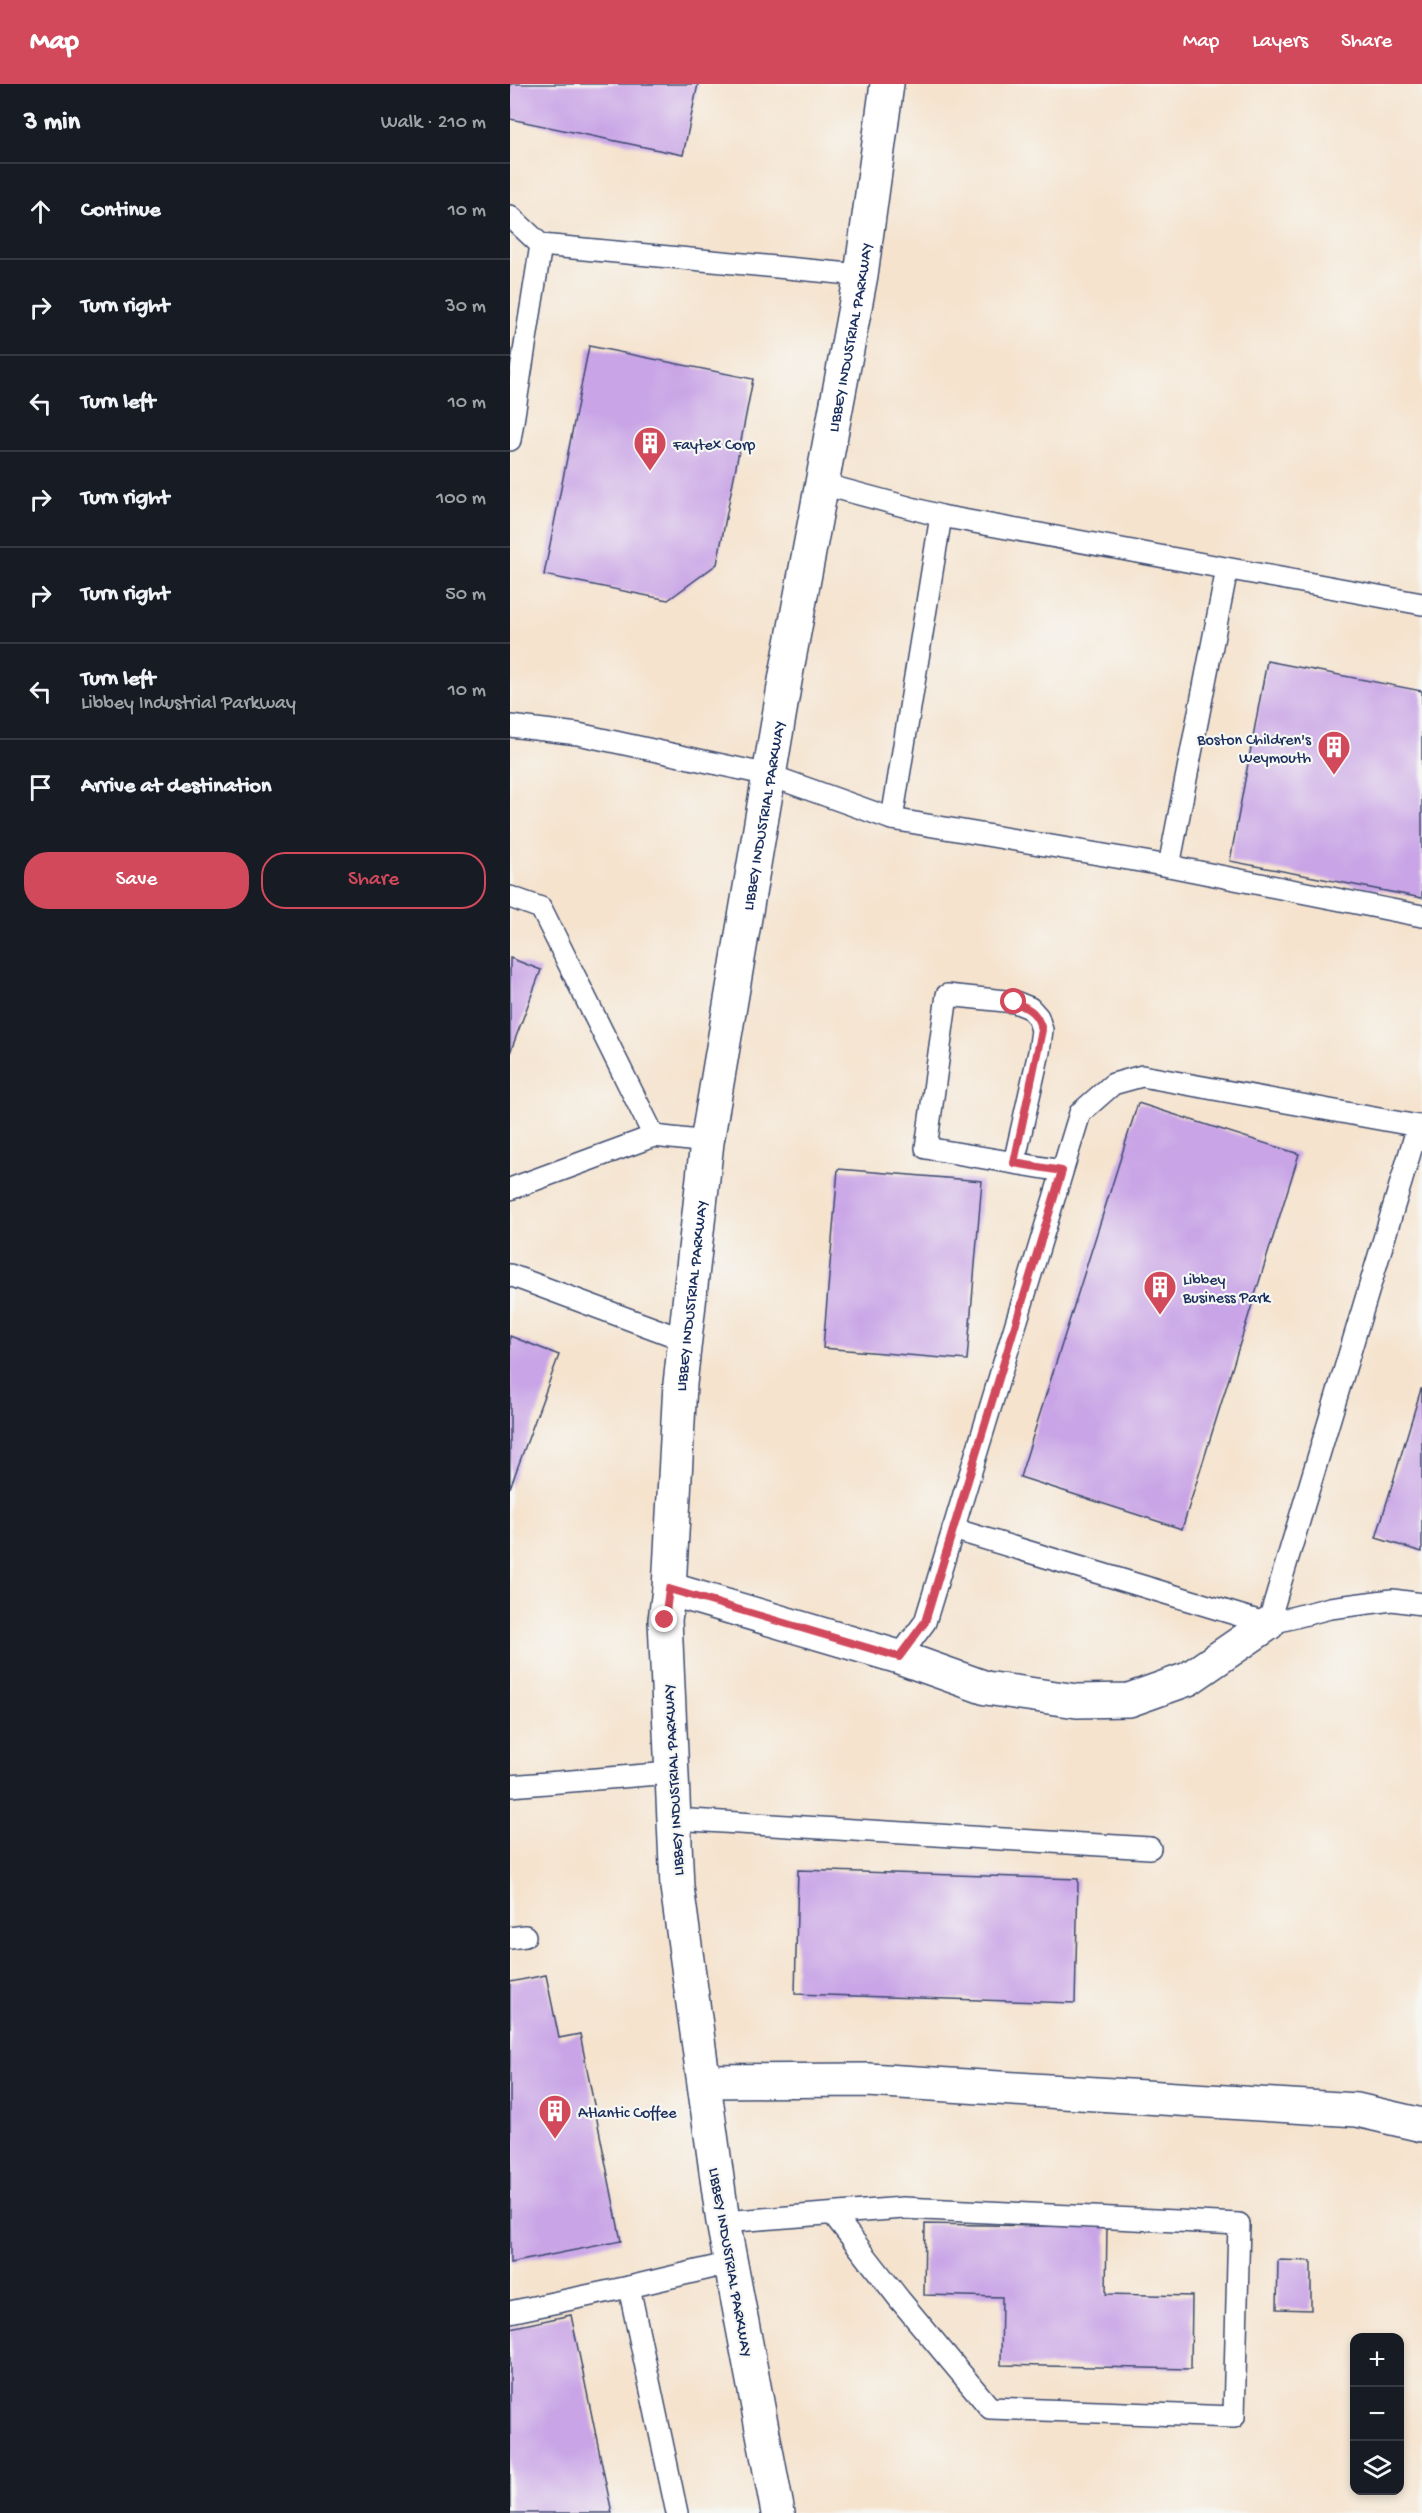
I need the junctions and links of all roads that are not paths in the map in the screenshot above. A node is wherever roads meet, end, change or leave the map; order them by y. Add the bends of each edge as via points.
1 (887, 84) edge
2 (510, 216) edge
3 (541, 245) junction
4 (861, 275) junction
5 (510, 440) edge
6 (822, 484) junction
7 (941, 516) junction
8 (1227, 569) junction
9 (1422, 604) edge
10 (510, 726) edge
11 (769, 774) junction
12 (892, 819) junction
13 (1169, 866) junction
14 (510, 897) edge
15 (1422, 916) edge
16 (1420, 1126) edge
17 (654, 1136) junction
18 (706, 1142) junction
19 (1014, 1163) junction
20 (1062, 1171) junction
21 (510, 1189) edge
22 (510, 1275) edge
23 (685, 1340) junction
24 (953, 1529) junction
25 (669, 1589) junction
26 (1422, 1604) edge
27 (1268, 1624) junction
28 (899, 1657) junction
29 (670, 1773) junction
30 (510, 1786) edge
31 (674, 1819) junction
32 (1149, 1848) dead end
33 (705, 2081) junction
34 (1422, 2125) edge
35 (833, 2214) junction
36 (723, 2222) junction
37 (731, 2263) junction
38 (629, 2287) junction
39 (510, 2312) edge
40 (677, 2513) edge
41 (778, 2513) edge

1 - 4 street, LIBBEY INDUSTRIAL PARKWAY
2 - 3 lane
3 - 4 lane
3 - 5 lane
4 - 6 street, LIBBEY INDUSTRIAL PARKWAY
6 - 7 lane
6 - 11 street, LIBBEY INDUSTRIAL PARKWAY
7 - 8 lane
7 - 12 lane
8 - 9 lane
8 - 13 lane
10 - 11 lane via 578,734
11 - 12 lane
11 - 18 street, LIBBEY INDUSTRIAL PARKWAY
12 - 13 lane
13 - 15 lane
14 - 17 lane via 541,908
16 - 20 lane via 1142,1076 1113,1084 1080,1113
16 - 27 lane
17 - 18 lane
17 - 21 lane
18 - 23 street, LIBBEY INDUSTRIAL PARKWAY
19 - 19 lane via 926,1148 947,995 1014,1002 1030,1008 1038,1017 1042,1030 1039,1052
19 - 20 lane
20 - 24 lane
22 - 23 lane
23 - 25 street, LIBBEY INDUSTRIAL PARKWAY
24 - 27 lane
24 - 28 lane via 925,1622
25 - 28 street
25 - 29 street, LIBBEY INDUSTRIAL PARKWAY via 665,1620
26 - 27 lane via 1392,1600 1330,1608
27 - 28 street via 1188,1679 1129,1700 1077,1701 986,1688
29 - 30 lane
29 - 31 street, LIBBEY INDUSTRIAL PARKWAY
31 - 32 lane
31 - 33 street, LIBBEY INDUSTRIAL PARKWAY via 677,1887
33 - 34 street via 868,2080 1356,2110
33 - 36 street, LIBBEY INDUSTRIAL PARKWAY
35 - 35 lane via 903,2208 1239,2224 1234,2417 990,2408
35 - 36 lane
36 - 37 street, LIBBEY INDUSTRIAL PARKWAY
37 - 38 lane
37 - 41 street, LIBBEY INDUSTRIAL PARKWAY
38 - 39 lane
38 - 40 lane

